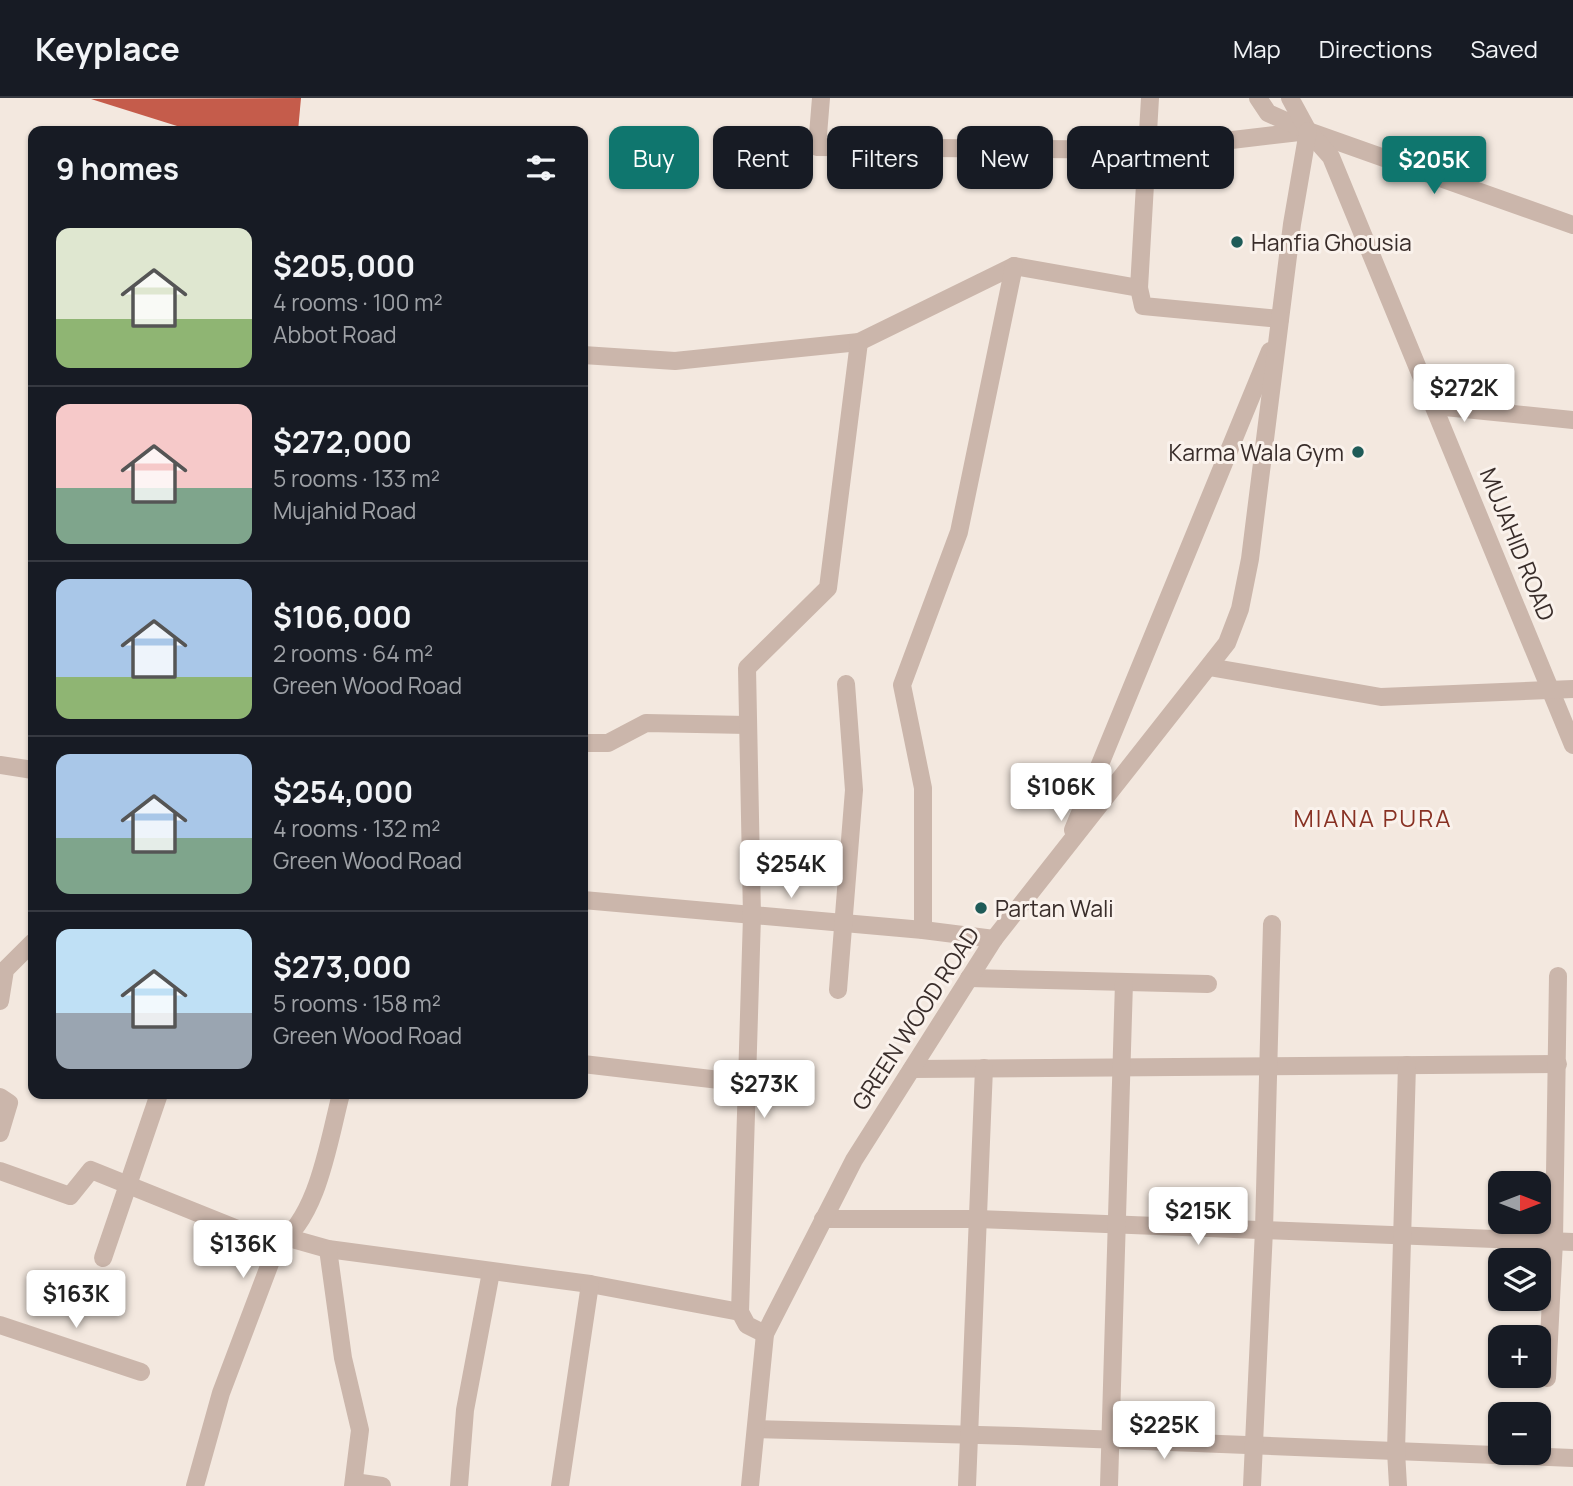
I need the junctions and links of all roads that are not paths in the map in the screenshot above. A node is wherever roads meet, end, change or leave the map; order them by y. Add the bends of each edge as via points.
1 (821, 98) edge
2 (1150, 98) edge
3 (1258, 98) edge
4 (1290, 98) edge
5 (1148, 126) edge
6 (1308, 131) junction
7 (1234, 140) edge
8 (1067, 148) edge
9 (1145, 189) edge
10 (1573, 225) edge
11 (1014, 266) junction
12 (1139, 288) junction
13 (1280, 324) junction
14 (859, 342) junction
15 (588, 355) edge
16 (1436, 406) junction
17 (1573, 420) edge
18 (1209, 667) junction
19 (846, 684) dead end
20 (1573, 690) edge
21 (1551, 691) junction
22 (747, 725) junction
23 (588, 743) edge
24 (1573, 745) edge
25 (0, 765) edge
26 (28, 769) edge
27 (1064, 850) junction
28 (588, 900) edge
29 (752, 916) junction
30 (844, 923) junction
31 (1272, 924) dead end
32 (923, 930) junction
33 (994, 939) junction
34 (28, 947) edge
35 (1558, 976) dead end
36 (969, 978) junction
37 (1124, 982) junction
38 (1208, 984) dead end
39 (838, 989) dead end
40 (0, 1001) edge
41 (1558, 1064) junction
42 (588, 1065) edge
43 (1407, 1065) junction
44 (1267, 1066) junction
45 (1121, 1067) junction
46 (984, 1068) junction
47 (912, 1069) junction
48 (746, 1083) junction
49 (0, 1097) edge
50 (157, 1099) edge
51 (340, 1099) edge
52 (0, 1133) edge
53 (0, 1171) edge
54 (130, 1185) junction
55 (824, 1219) junction
56 (977, 1219) junction
57 (1117, 1224) junction
58 (1264, 1230) junction
59 (1403, 1235) junction
60 (1554, 1241) junction
61 (283, 1242) junction
62 (1573, 1242) edge
63 (328, 1249) junction
64 (103, 1258) dead end
65 (491, 1272) junction
66 (590, 1284) junction
67 (740, 1311) junction
68 (0, 1325) edge
69 (1550, 1325) edge
70 (765, 1334) junction
71 (141, 1372) dead end
72 (756, 1429) junction
73 (970, 1434) junction
74 (1111, 1440) junction
75 (1255, 1445) junction
76 (1395, 1451) junction
77 (1573, 1458) edge
78 (353, 1484) edge
79 (195, 1486) edge
80 (382, 1486) edge
81 (459, 1486) edge
82 (561, 1486) edge
83 (750, 1486) edge
84 (967, 1486) edge
85 (1109, 1486) edge
86 (1252, 1486) edge
87 (1398, 1486) edge

1 - 8 street via 817,147
2 - 5 street
3 - 6 street via 1268,113
4 - 6 street, MUJAHID ROAD
6 - 7 street
6 - 10 street
6 - 13 street, GREEN WOOD ROAD
6 - 16 street, MUJAHID ROAD via 1331,157
9 - 12 street
11 - 12 street
11 - 14 street
11 - 32 street via 959,532 902,685 923,788
12 - 13 street via 1143,306
13 - 18 street, GREEN WOOD ROAD via 1240,609 1227,643
13 - 27 street
14 - 15 street via 675,361
14 - 22 street via 828,588 747,668
16 - 17 street
16 - 21 street, MUJAHID ROAD
18 - 21 street via 1381,696
18 - 27 street, GREEN WOOD ROAD
19 - 30 street via 854,790
20 - 21 street
21 - 24 street, MUJAHID ROAD
22 - 23 street via 646,723 608,743
22 - 29 street
25 - 26 street
27 - 33 street, GREEN WOOD ROAD
28 - 29 street
29 - 30 street
29 - 48 street
30 - 32 street
30 - 39 street
31 - 44 street
32 - 33 street
33 - 36 street, GREEN WOOD ROAD
34 - 40 street via 5,970
35 - 41 street
36 - 37 street
36 - 47 street, GREEN WOOD ROAD
37 - 38 street
37 - 45 street
41 - 43 street
41 - 60 street
42 - 48 street
43 - 44 street
43 - 59 street
44 - 45 street
44 - 58 street
45 - 46 street
45 - 57 street
46 - 47 street
46 - 56 street
47 - 55 street, GREEN WOOD ROAD via 854,1160
48 - 67 street
49 - 52 street via 9,1103
50 - 54 street
51 - 61 street via 309,1207
53 - 54 street via 70,1196 91,1170
54 - 61 street
54 - 64 street
55 - 56 street
55 - 70 street, GREEN WOOD ROAD
56 - 57 street
56 - 73 street
57 - 58 street
57 - 74 street
58 - 59 street
58 - 75 street
59 - 60 street
59 - 76 street
60 - 62 street
60 - 69 street
61 - 63 street
61 - 79 street via 221,1393
63 - 65 street
63 - 78 street via 343,1358 360,1430
65 - 66 street
65 - 81 street via 465,1410
66 - 67 street
66 - 82 street
67 - 70 street via 747,1325
68 - 71 street
70 - 72 street, GREEN WOOD ROAD
72 - 73 street
72 - 83 street, GREEN WOOD ROAD
73 - 74 street
73 - 84 street
74 - 75 street
74 - 85 street
75 - 76 street
75 - 86 street
76 - 77 street
76 - 87 street
78 - 80 street

